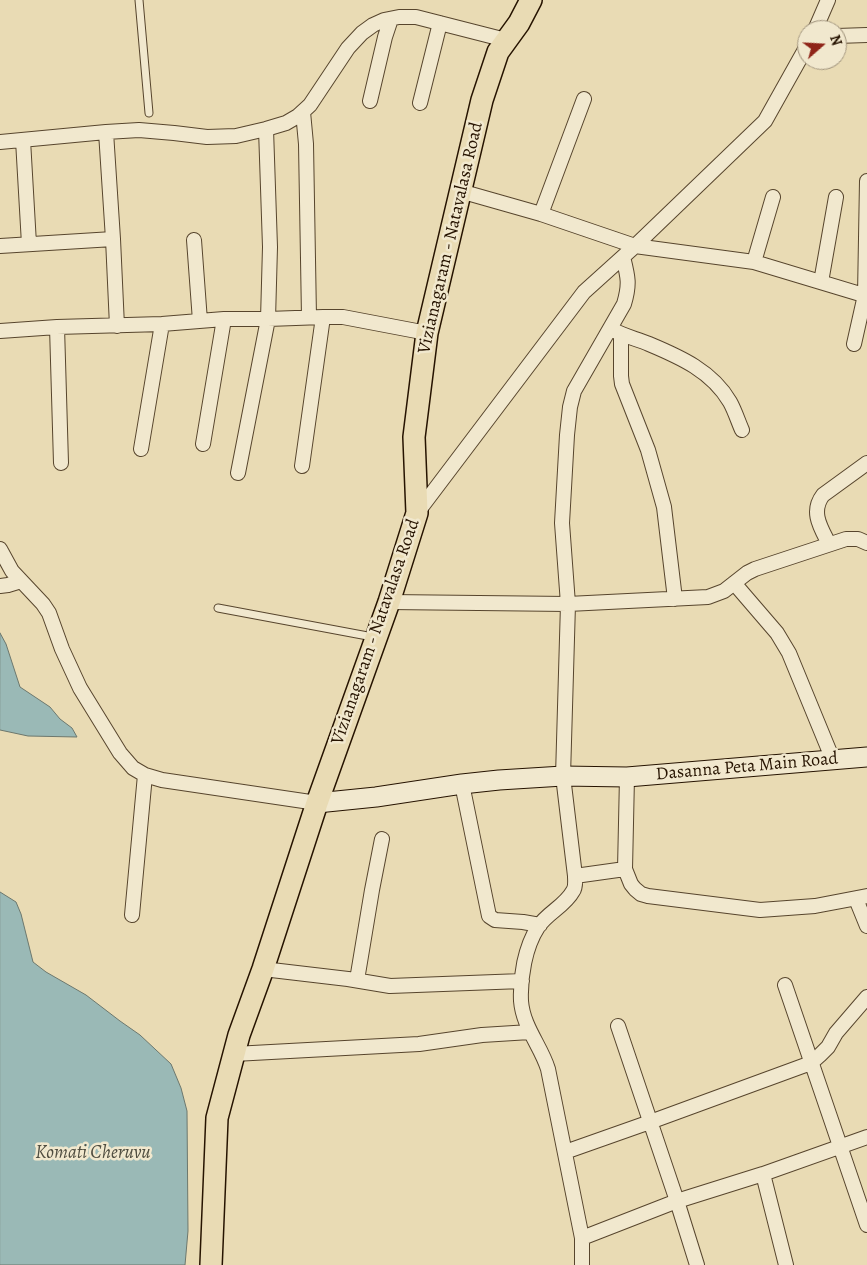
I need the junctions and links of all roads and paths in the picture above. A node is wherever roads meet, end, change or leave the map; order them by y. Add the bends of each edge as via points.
1 (139, 0) edge
2 (531, 0) edge
3 (828, 0) edge
4 (391, 19) junction
5 (819, 20) edge
6 (440, 23) junction
7 (867, 35) edge
8 (847, 36) edge
9 (506, 40) junction
10 (797, 64) edge
11 (584, 99) dead end
12 (370, 101) dead end
13 (420, 103) dead end
14 (303, 112) junction
15 (149, 113) dead end
16 (266, 129) junction
17 (106, 132) junction
18 (23, 140) junction
19 (0, 142) edge
20 (867, 181) edge
21 (460, 191) junction
22 (836, 197) dead end
23 (773, 198) dead end
24 (541, 214) junction
25 (113, 239) junction
26 (194, 240) dead end
27 (29, 244) junction
28 (0, 246) edge
29 (635, 246) junction
30 (623, 257) junction
31 (754, 262) junction
32 (821, 282) junction
33 (866, 295) edge
34 (309, 317) junction
35 (323, 317) junction
36 (224, 319) junction
37 (268, 319) junction
38 (200, 321) junction
39 (162, 324) junction
40 (117, 326) junction
41 (57, 327) junction
42 (0, 331) edge
43 (615, 332) junction
44 (427, 333) junction
45 (854, 344) dead end
46 (742, 430) dead end
47 (203, 444) dead end
48 (141, 449) dead end
49 (60, 463) dead end
50 (867, 463) edge
51 (302, 466) dead end
52 (238, 473) dead end
53 (417, 513) junction
54 (867, 543) edge
55 (829, 544) junction
56 (0, 549) edge
57 (21, 581) junction
58 (734, 583) junction
59 (0, 586) edge
60 (675, 599) junction
61 (389, 602) junction
62 (568, 604) junction
63 (218, 608) dead end
64 (376, 638) junction
65 (867, 757) edge
66 (833, 760) junction
67 (145, 775) junction
68 (563, 776) junction
69 (627, 777) junction
70 (462, 784) junction
71 (317, 802) junction
72 (382, 840) dead end
73 (625, 869) junction
74 (575, 876) junction
75 (861, 898) edge
76 (132, 915) dead end
77 (540, 925) junction
78 (867, 926) edge
79 (264, 969) junction
80 (357, 980) junction
81 (522, 982) junction
82 (785, 985) dead end
83 (867, 997) edge
84 (618, 1026) dead end
85 (530, 1032) junction
86 (234, 1054) junction
87 (811, 1063) junction
88 (650, 1122) junction
89 (867, 1137) edge
90 (840, 1146) junction
91 (565, 1152) junction
92 (762, 1174) junction
93 (677, 1201) junction
94 (867, 1225) edge
95 (582, 1238) junction
96 (211, 1265) edge
97 (582, 1265) edge
98 (698, 1265) edge
99 (786, 1265) edge

1 - 15 lane
2 - 9 main road, Vizianagaram - Natavalasa Road via 519,24
3 - 5 street
4 - 6 street via 416,17
4 - 12 street
4 - 14 street via 362,33
6 - 9 street
6 - 13 street
7 - 8 street
9 - 21 main road, Vizianagaram - Natavalasa Road via 498,52 482,100
10 - 29 street via 765,121
11 - 24 street
14 - 16 street via 286,123
14 - 34 street
16 - 17 street via 207,138 140,130
16 - 37 street via 270,246
17 - 18 street
17 - 25 street
18 - 19 street
18 - 27 street
20 - 33 street
21 - 24 street
21 - 44 main road, Vizianagaram - Natavalasa Road
22 - 32 street
23 - 31 street
24 - 29 street
25 - 27 street
25 - 40 street
26 - 38 street
27 - 28 street
29 - 30 street
29 - 31 street
30 - 43 street via 628,289
30 - 53 street via 584,292
31 - 32 street
32 - 33 street
33 - 45 street
34 - 35 street
34 - 37 street
35 - 44 street
35 - 51 street
36 - 37 street
36 - 38 street
36 - 47 street
37 - 52 street
38 - 39 street
39 - 40 street
39 - 48 street
40 - 41 street
41 - 42 street
41 - 49 street
43 - 46 street via 648,343 708,375 730,402
43 - 60 street via 622,384 648,450 664,507
43 - 62 street via 574,391 570,406 562,523
44 - 53 main road, Vizianagaram - Natavalasa Road via 414,437
50 - 55 street via 819,501 817,515
53 - 61 main road, Vizianagaram - Natavalasa Road
54 - 55 street via 853,539
55 - 58 street via 754,569
56 - 57 street
57 - 59 street
57 - 67 street via 49,613 80,688 120,753 133,768
58 - 60 street via 716,595
58 - 66 street via 789,652
60 - 62 street
61 - 62 street
61 - 64 main road, Vizianagaram - Natavalasa Road
62 - 68 street
63 - 64 lane
64 - 71 main road, Vizianagaram - Natavalasa Road
65 - 66 street, Dasanna Peta Main Road
66 - 69 street, Dasanna Peta Main Road
67 - 71 street
67 - 76 street
68 - 69 street, Dasanna Peta Main Road
68 - 70 street, Dasanna Peta Main Road
68 - 74 street
69 - 73 street
70 - 71 street, Dasanna Peta Main Road
70 - 77 street via 489,916 495,920
71 - 79 main road, Vizianagaram - Natavalasa Road
72 - 80 street
73 - 74 street
73 - 75 street via 631,884 641,894 760,910 815,906
74 - 77 street via 573,892
75 - 78 street
77 - 81 street via 532,938
79 - 80 street
79 - 86 main road, Vizianagaram - Natavalasa Road
80 - 81 street via 390,986
81 - 85 street via 523,1014
82 - 87 street
83 - 87 street via 828,1047
84 - 88 street
85 - 86 street via 482,1034 419,1044
85 - 91 street via 548,1069
86 - 96 main road, Vizianagaram - Natavalasa Road via 217,1118
87 - 88 street
87 - 90 street
88 - 91 street
88 - 93 street
89 - 90 street
90 - 92 street
90 - 94 street
91 - 95 street
92 - 93 street
92 - 99 street
93 - 95 street
93 - 98 street
95 - 97 street

